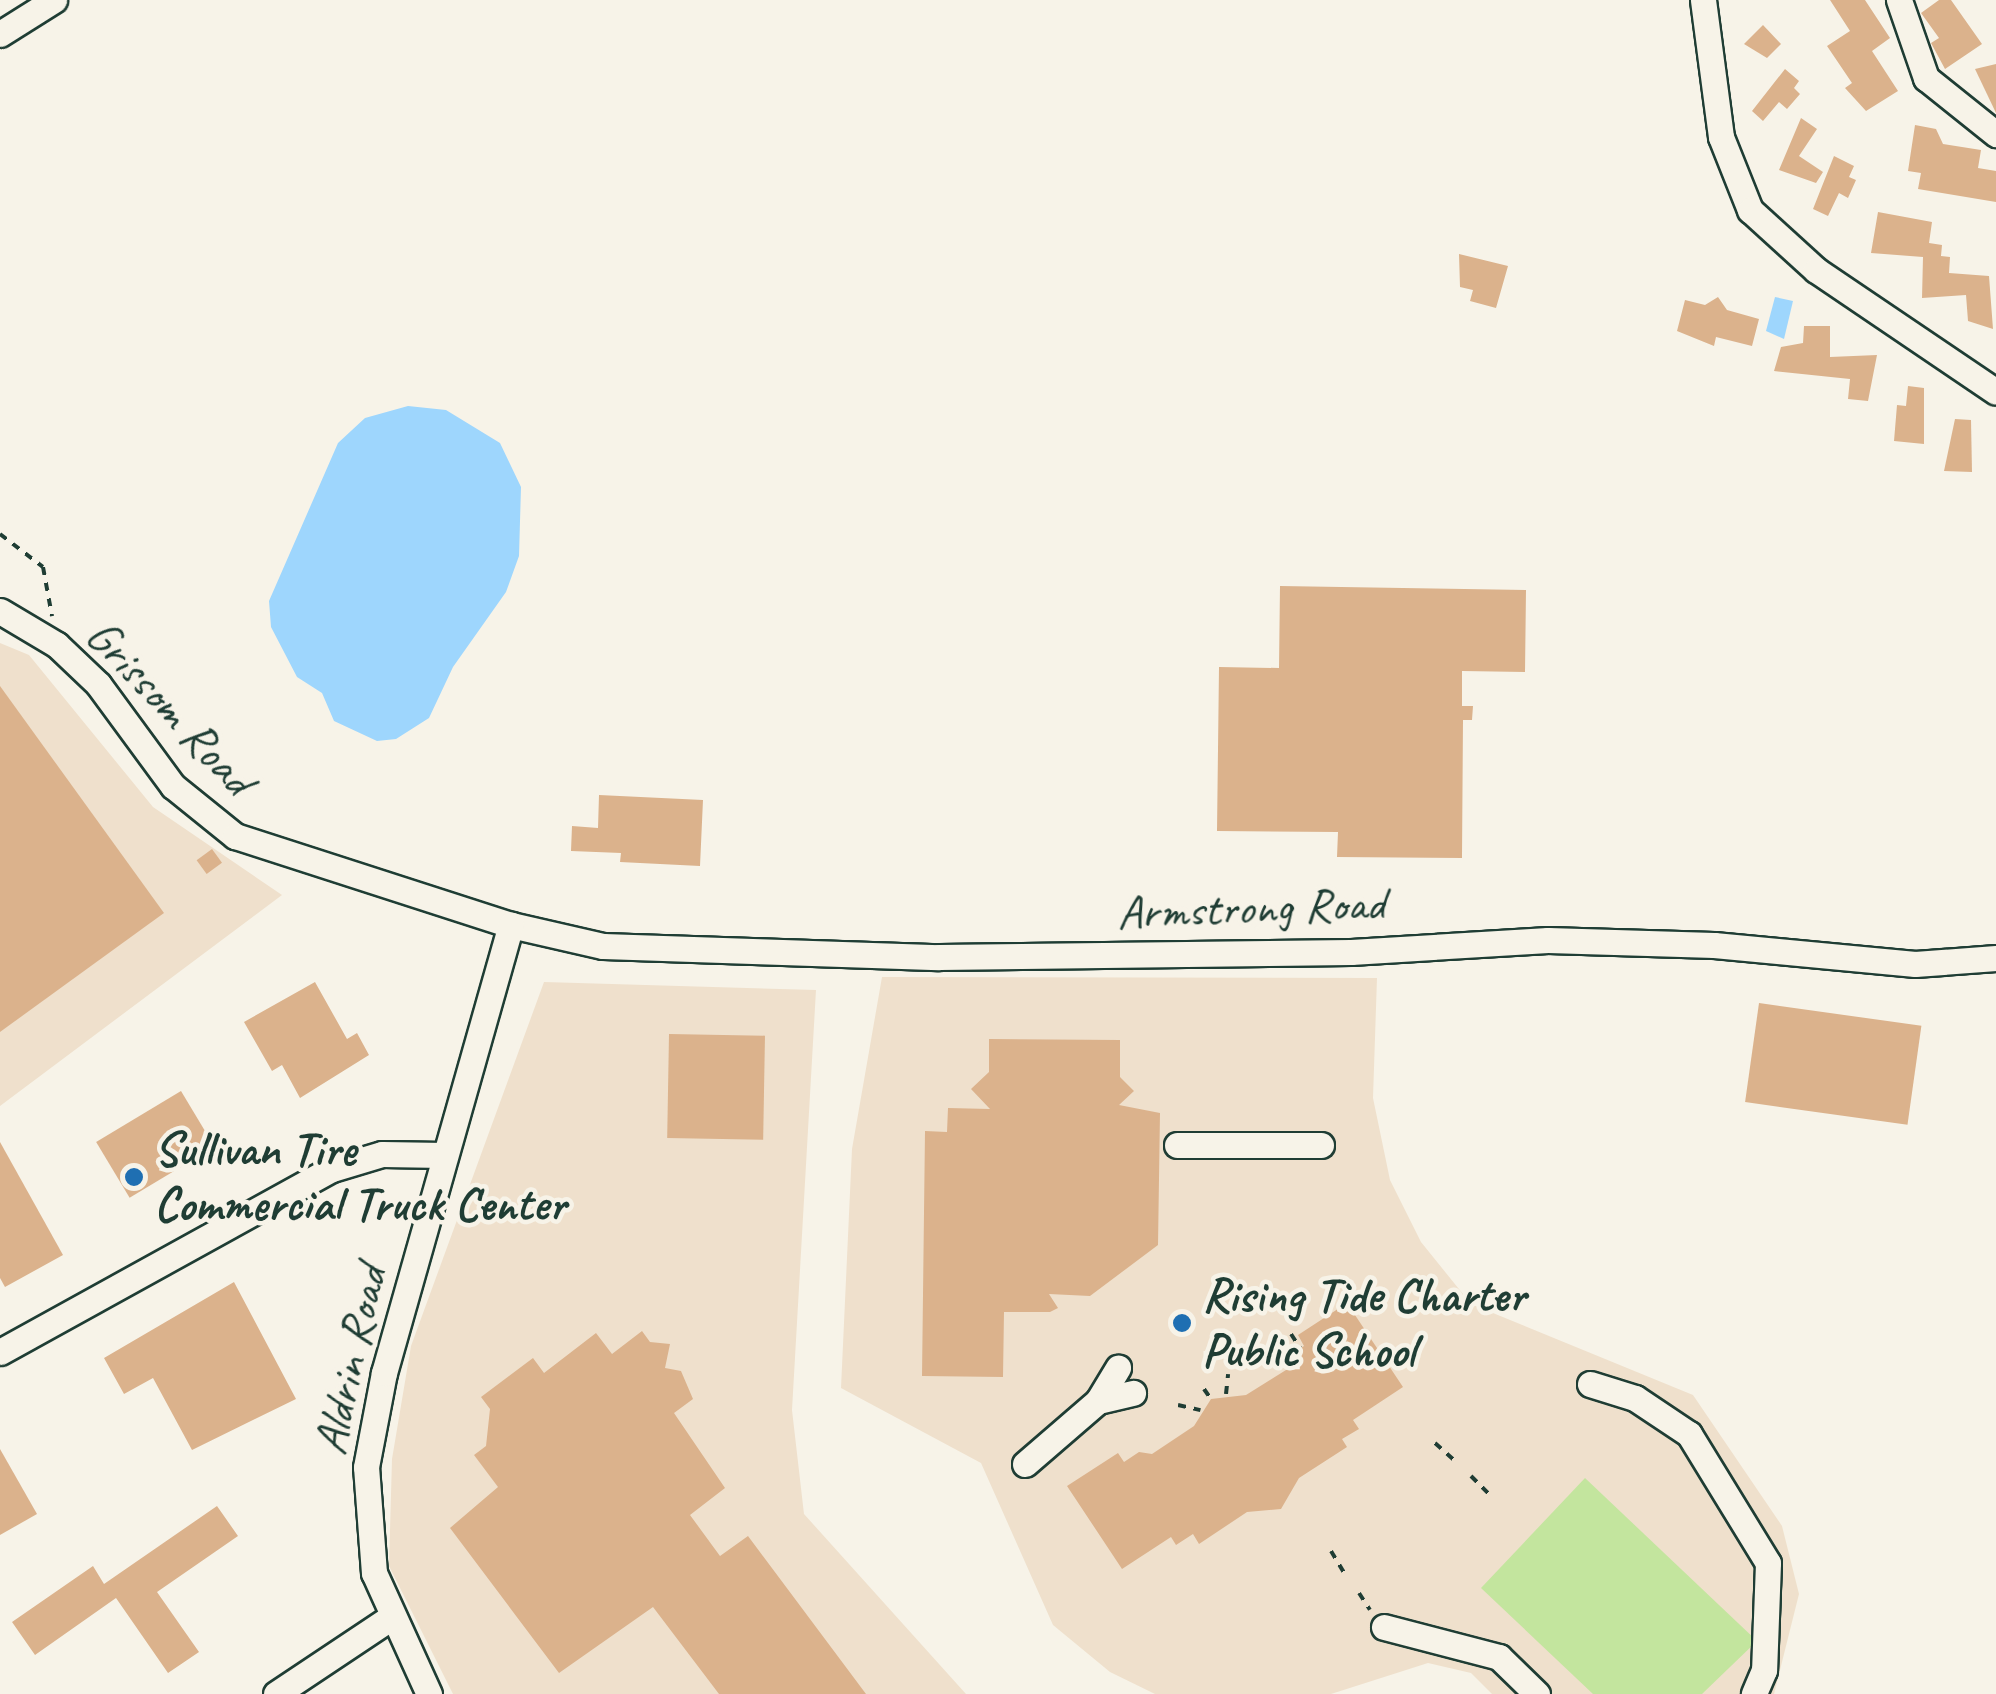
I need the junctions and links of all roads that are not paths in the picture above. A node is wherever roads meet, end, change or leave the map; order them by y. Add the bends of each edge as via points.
1 (54, 0) edge
2 (1703, 0) edge
3 (1899, 0) edge
4 (0, 34) edge
5 (1996, 134) edge
6 (1996, 392) edge
7 (0, 612) edge
8 (510, 925) junction
9 (1996, 958) edge
10 (1321, 1144) dead end
11 (1177, 1145) dead end
12 (444, 1155) junction
13 (0, 1352) edge
14 (1118, 1368) dead end
15 (1590, 1384) dead end
16 (1133, 1393) dead end
17 (1098, 1400) junction
18 (1025, 1464) dead end
19 (390, 1618) junction
20 (1379, 1623) road end
21 (276, 1694) edge
22 (429, 1694) edge
23 (1537, 1694) edge
24 (1754, 1694) edge

1 - 4 street
2 - 6 street via 1722,137 1745,204 1803,261
3 - 5 street via 1926,78
7 - 8 street, Grissom Road via 58,646 98,684 173,786 210,822 260,848
8 - 9 street, Armstrong Road via 652,951 940,957 1351,952 1448,941 1548,940 1714,944 1916,964
8 - 12 street, Aldrin Road
10 - 11 street
12 - 13 street via 382,1154 332,1169
12 - 19 street, Aldrin Road via 366,1467 370,1554
14 - 17 street
15 - 24 street via 1635,1398 1688,1434 1768,1563 1764,1670
16 - 17 street
17 - 18 street
19 - 21 street
19 - 22 street, Aldrin Road
20 - 23 street via 1499,1657

